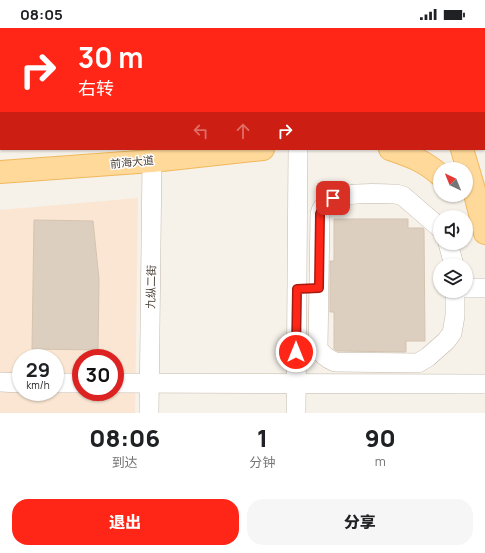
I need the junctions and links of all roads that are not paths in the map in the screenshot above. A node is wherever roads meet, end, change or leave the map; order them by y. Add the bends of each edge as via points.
1 (254, 150) edge
2 (298, 150) edge
3 (393, 150) edge
4 (462, 150) edge
5 (152, 161) junction
6 (433, 168) edge
7 (0, 172) edge
8 (465, 202) edge
9 (433, 222) edge
10 (484, 230) edge
11 (319, 288) junction
12 (473, 288) edge
13 (485, 288) edge
14 (297, 289) junction
15 (455, 298) edge
16 (418, 362) junction
17 (0, 382) edge
18 (12, 383) edge
19 (124, 383) edge
20 (149, 383) junction
21 (296, 383) junction
22 (418, 384) junction
23 (485, 384) edge
24 (149, 413) edge
25 (296, 413) edge

1 - 5 main road, 前海大道
2 - 14 street
3 - 6 main road
4 - 10 main road
5 - 7 main road, 前海大道
5 - 20 street, 九纵二街
8 - 10 main road
9 - 11 street via 403,196 396,194 345,195 333,198 322,207 320,214
11 - 14 street
11 - 16 street via 318,348 328,359 335,362
12 - 13 street
14 - 21 street
15 - 16 street via 452,333 438,349
16 - 22 street
17 - 18 street
19 - 20 street
20 - 21 street
20 - 24 street, 九纵二街
21 - 22 street
21 - 25 street
22 - 23 street

